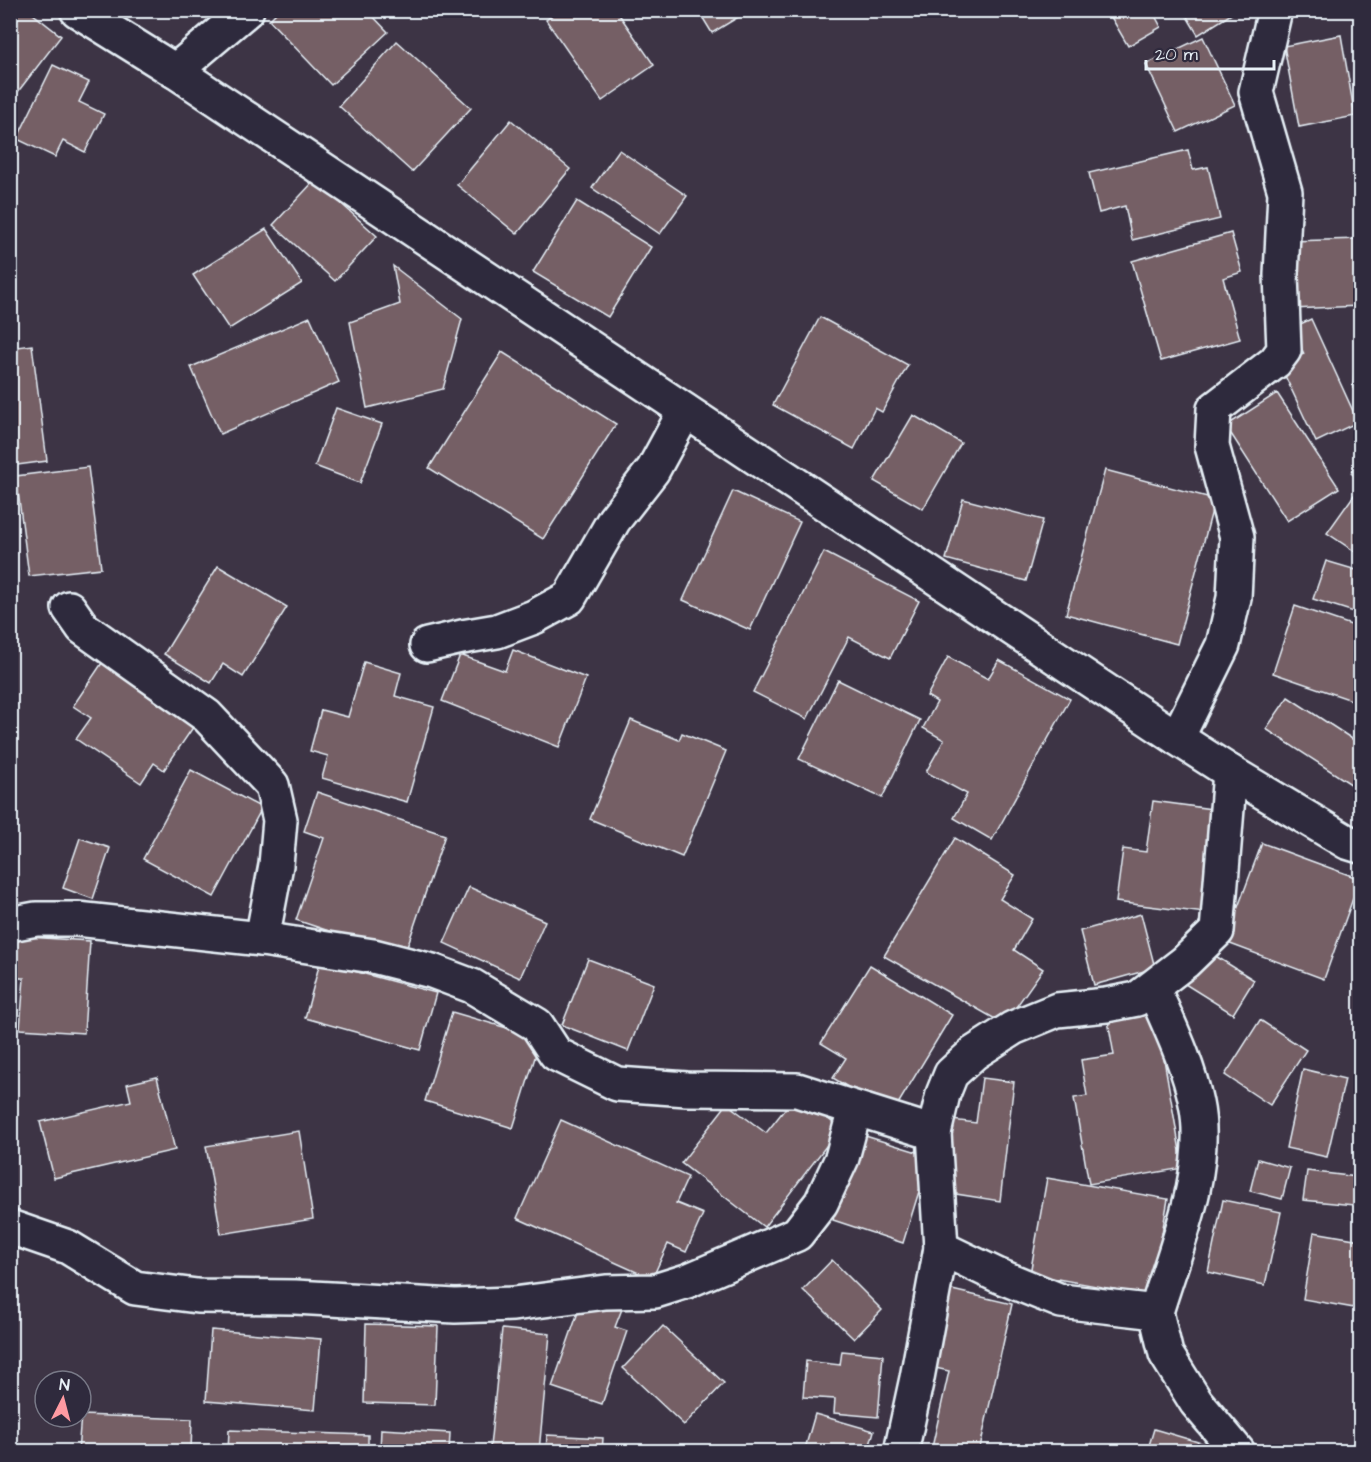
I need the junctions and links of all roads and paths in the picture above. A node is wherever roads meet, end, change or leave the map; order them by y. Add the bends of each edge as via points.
1 (247, 10) edge
2 (1275, 10) edge
3 (77, 11) edge
4 (175, 71) junction
5 (685, 411) junction
6 (69, 608) dead end
7 (427, 645) dead end
8 (1177, 738) junction
9 (1230, 772) junction
10 (1360, 846) edge
11 (10, 924) edge
12 (262, 939) junction
13 (1153, 988) junction
14 (855, 1109) junction
15 (934, 1133) junction
16 (10, 1227) edge
17 (941, 1248) junction
18 (1156, 1312) junction
19 (901, 1452) edge
20 (1238, 1452) edge

1 - 4 street
2 - 8 street via 1257,92 1285,192 1281,275 1284,350 1275,362 1214,409 1212,446 1236,537 1234,598 1223,645
3 - 4 street
4 - 5 street
5 - 7 street via 653,470 614,520 569,598 497,631
5 - 8 street
6 - 12 street via 83,628 207,716 272,785 280,820
8 - 9 street
9 - 10 street
9 - 13 street via 1217,932
11 - 12 street via 77,918
12 - 14 street via 373,956 472,986 537,1024 556,1054 617,1084 797,1090
13 - 15 street via 1137,999 1057,1010 1013,1028 974,1053 951,1074
13 - 18 street via 1197,1105 1198,1143 1193,1191
14 - 15 street
14 - 16 street via 838,1167 821,1203 797,1234 655,1291 455,1306 197,1296 135,1288 69,1247
15 - 17 street
17 - 18 street via 1062,1301
17 - 19 street
18 - 20 street via 1166,1354 1196,1402

